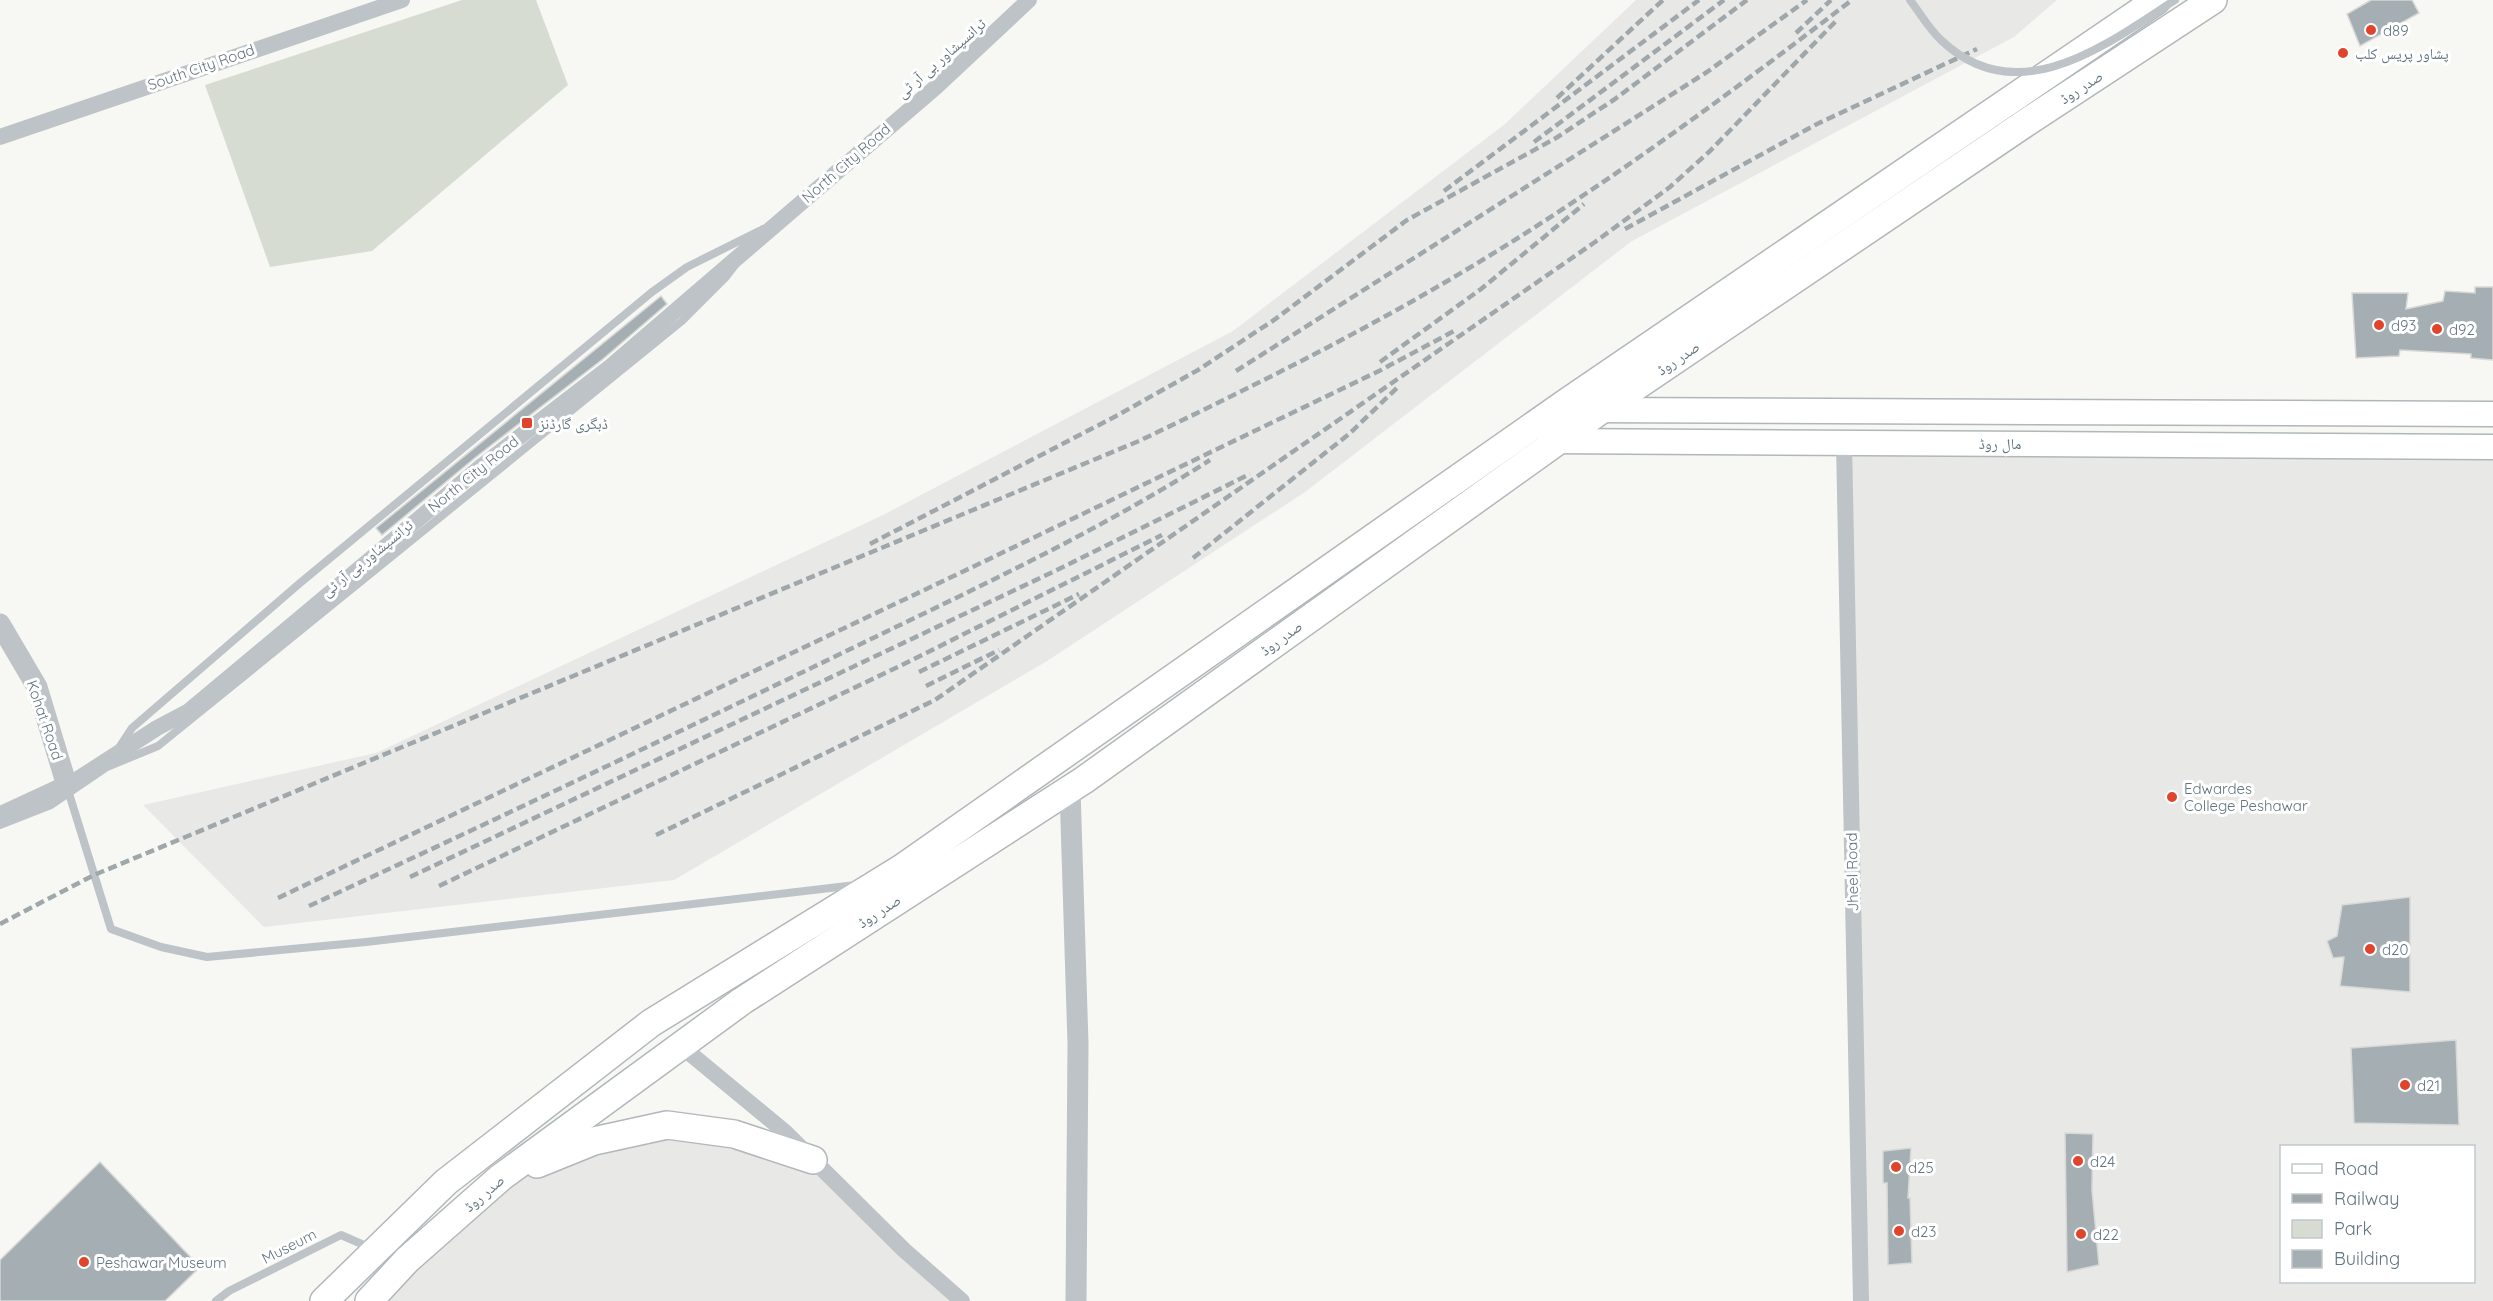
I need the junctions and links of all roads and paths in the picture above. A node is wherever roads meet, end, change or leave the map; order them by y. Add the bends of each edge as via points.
1 (402, 0) edge
2 (1028, 0) edge
3 (1910, 0) edge
4 (2157, 0) edge
5 (2175, 0) edge
6 (2214, 0) edge
7 (0, 136) edge
8 (763, 229) junction
9 (1601, 410) junction
10 (1551, 413) junction
11 (2493, 414) edge
12 (1558, 440) junction
13 (1844, 442) junction
14 (1507, 444) junction
15 (2493, 447) edge
16 (0, 624) edge
17 (107, 766) junction
18 (67, 786) junction
19 (1070, 789) junction
20 (0, 817) edge
21 (0, 825) edge
22 (880, 883) junction
23 (681, 1046) junction
24 (813, 1160) junction
25 (500, 1178) junction
26 (376, 1250) junction
27 (1081, 1296) edge
28 (216, 1301) edge
29 (324, 1301) edge
30 (369, 1301) edge
31 (962, 1301) edge
32 (1861, 1301) edge

1 - 7 street, South City Road
2 - 8 lane, ٹرانسپشاور بی آر ٹی
2 - 18 street, North City Road via 936,87 610,367 483,465 189,711
3 - 5 lane, bridge via 1939,39 1965,58 1992,69 2024,72 2065,65
4 - 10 main road, صدر روڈ
6 - 9 main road, صدر روڈ
8 - 17 lane, ٹرانسپشاور بی آر ٹی, bridge via 687,267 652,292 300,583 132,728
8 - 17 lane, ٹرانسپشاور بی آر ٹی, bridge via 725,278 682,321 158,746
9 - 10 main road, مال روڈ
9 - 11 main road, مال روڈ
9 - 12 main road, صدر روڈ
10 - 14 main road, صدر روڈ
12 - 13 main road, مال روڈ
12 - 14 main road, مال روڈ
12 - 19 main road, صدر روڈ
13 - 15 main road, مال روڈ
13 - 32 street, Jheel Road
14 - 22 main road, صدر روڈ
16 - 18 street, Kohat Road via 37,687
17 - 21 lane, ٹرانسپشاور بی آر ٹی, bridge via 51,805
18 - 20 street, North City Road
18 - 22 lane via 111,929 161,947 207,957
19 - 23 main road, صدر روڈ via 742,1001
19 - 27 street
22 - 26 main road, صدر روڈ via 651,1023 446,1182
23 - 24 street
23 - 25 main road, صدر روڈ
24 - 25 main road via 734,1134 667,1125 594,1141
24 - 31 street
25 - 30 main road, صدر روڈ via 407,1260
26 - 28 lane, Museum via 341,1235
26 - 29 main road, صدر روڈ

